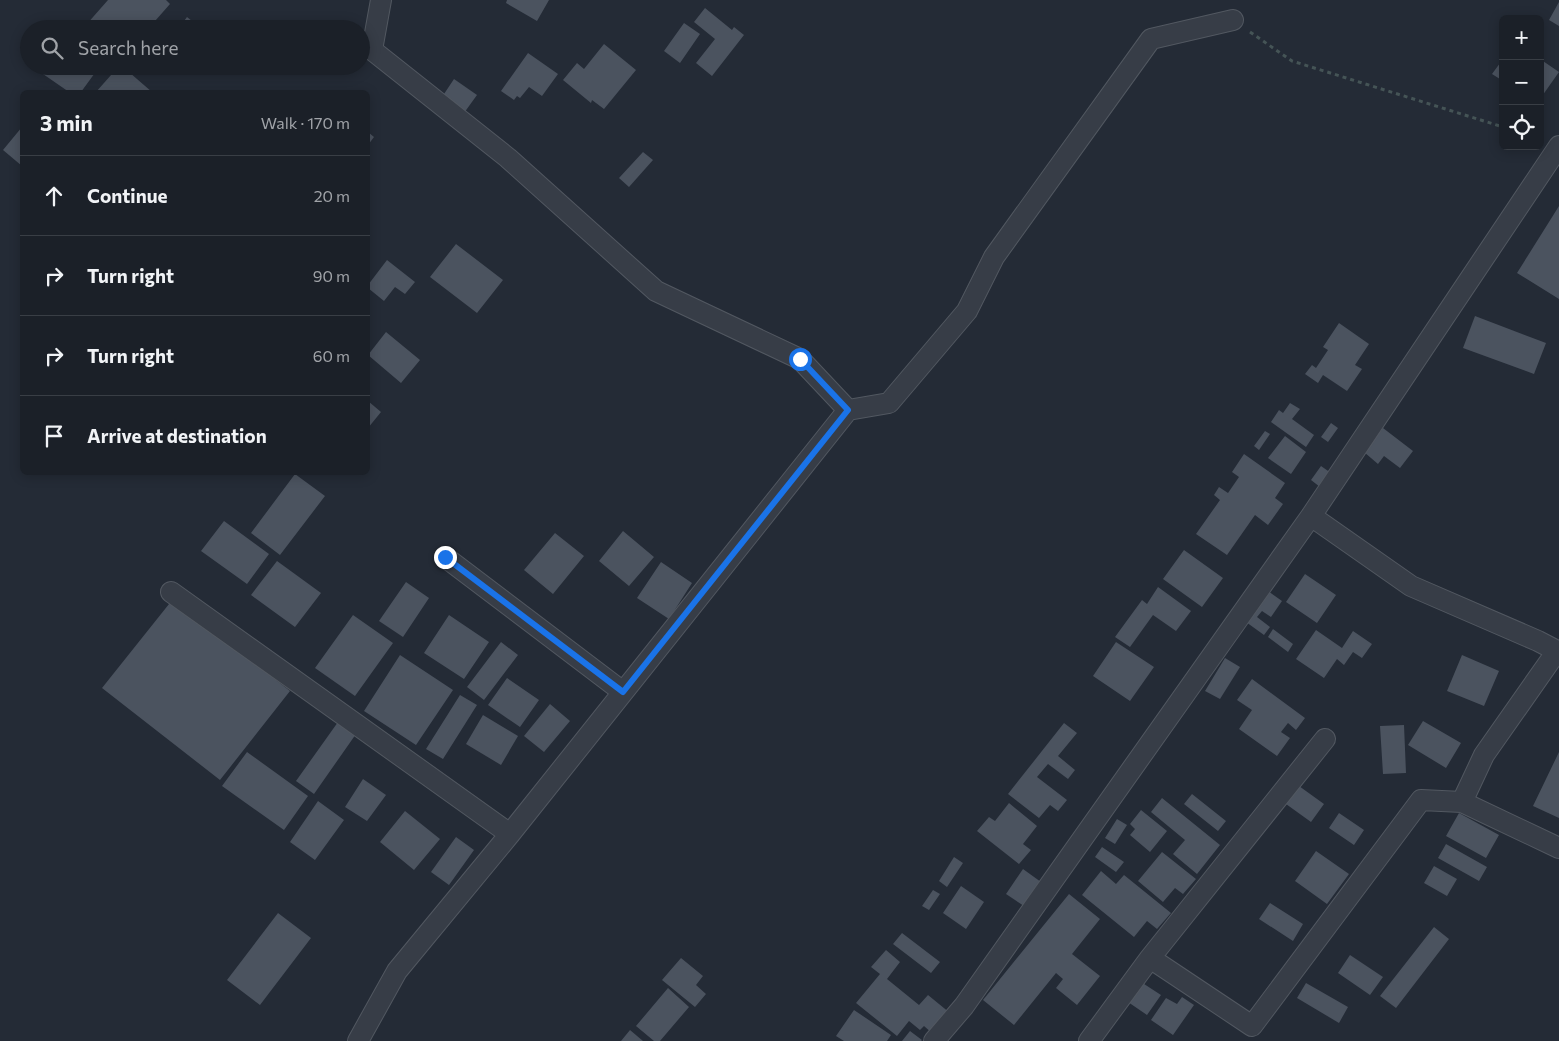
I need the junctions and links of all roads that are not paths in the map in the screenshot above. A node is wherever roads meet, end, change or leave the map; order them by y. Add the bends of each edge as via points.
1 (380, 0) edge
2 (1233, 20) road end
3 (1559, 146) edge
4 (1550, 176) edge
5 (848, 410) junction
6 (1311, 516) junction
7 (445, 557) dead end
8 (171, 592) dead end
9 (1558, 651) edge
10 (623, 692) junction
11 (1325, 739) dead end
12 (1462, 802) junction
13 (510, 834) junction
14 (1559, 848) edge
15 (1150, 958) junction
16 (358, 1041) edge
17 (934, 1041) edge
18 (1088, 1041) edge

1 - 5 street via 372,50 508,158 656,291 800,359
2 - 5 street via 1151,39 994,257 967,310 889,403
3 - 4 street
4 - 6 street
5 - 10 street
6 - 9 street via 1412,586
6 - 17 street via 964,1006
7 - 10 street
8 - 13 street
9 - 12 street via 1484,755
10 - 13 street
11 - 15 street
12 - 14 street
12 - 15 street via 1421,800 1252,1026
13 - 16 street via 397,972
15 - 18 street

